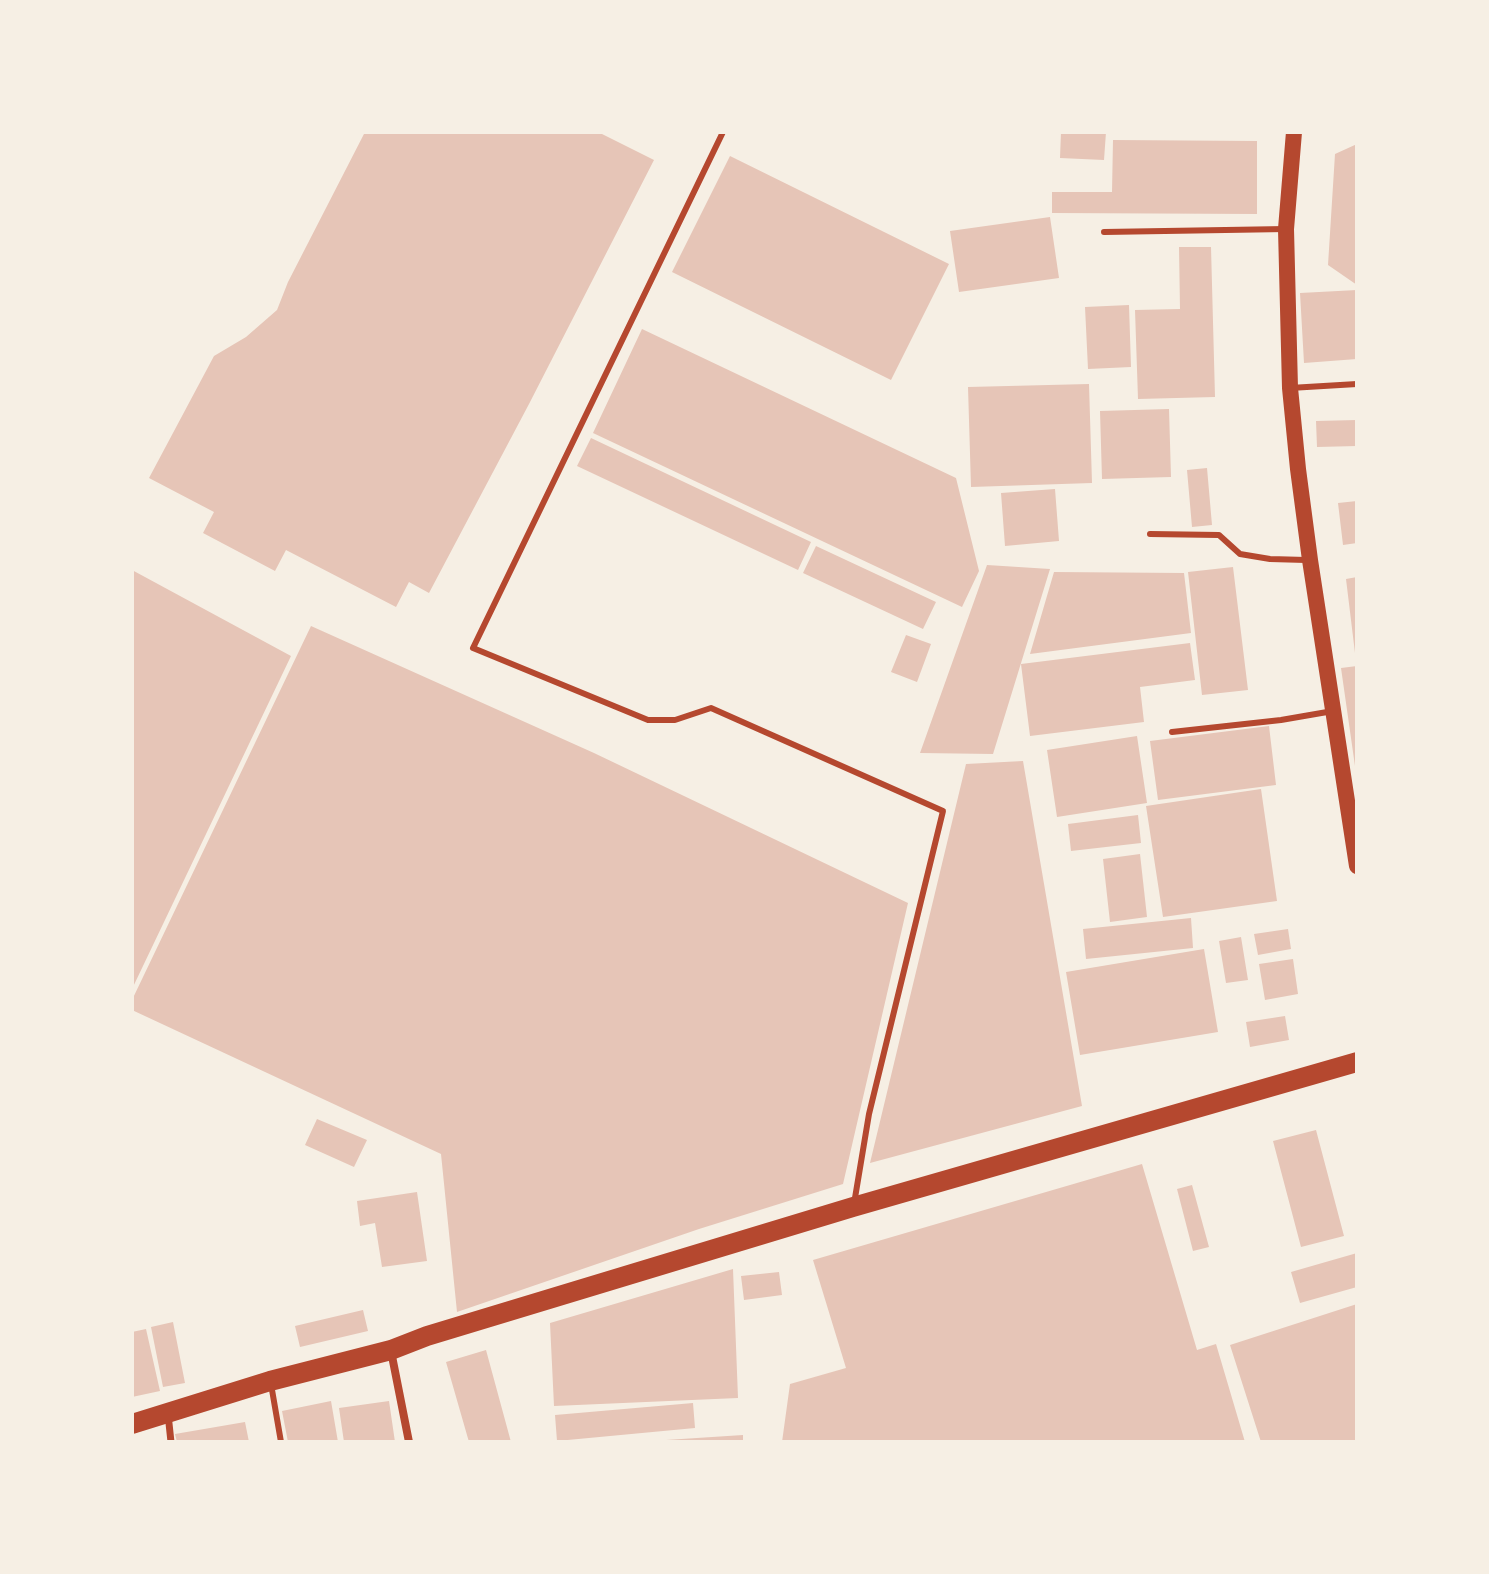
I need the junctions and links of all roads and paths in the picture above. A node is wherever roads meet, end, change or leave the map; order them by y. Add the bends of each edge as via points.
1 (723, 132) edge
2 (1294, 132) edge
3 (1286, 229) junction
4 (1104, 232) dead end
5 (1357, 384) edge
6 (1290, 388) junction
7 (1150, 534) dead end
8 (1310, 560) junction
9 (1333, 711) junction
10 (1172, 732) dead end
11 (1357, 866) edge
12 (1357, 1062) edge
13 (853, 1207) junction
14 (391, 1350) junction
15 (270, 1381) junction
16 (168, 1411) junction
17 (132, 1424) edge
18 (171, 1442) edge
19 (281, 1442) edge
20 (409, 1442) edge

1 - 13 lane via 473,648 648,720 675,720 711,708 943,811 869,1114
2 - 3 main road
3 - 4 lane
3 - 6 main road
5 - 6 lane
6 - 8 main road
7 - 8 lane via 1219,535 1240,554
8 - 9 main road
9 - 10 lane
9 - 11 main road
12 - 13 main road
13 - 14 main road
14 - 15 main road
14 - 20 street
15 - 16 main road
15 - 19 lane
16 - 17 main road
16 - 18 street

